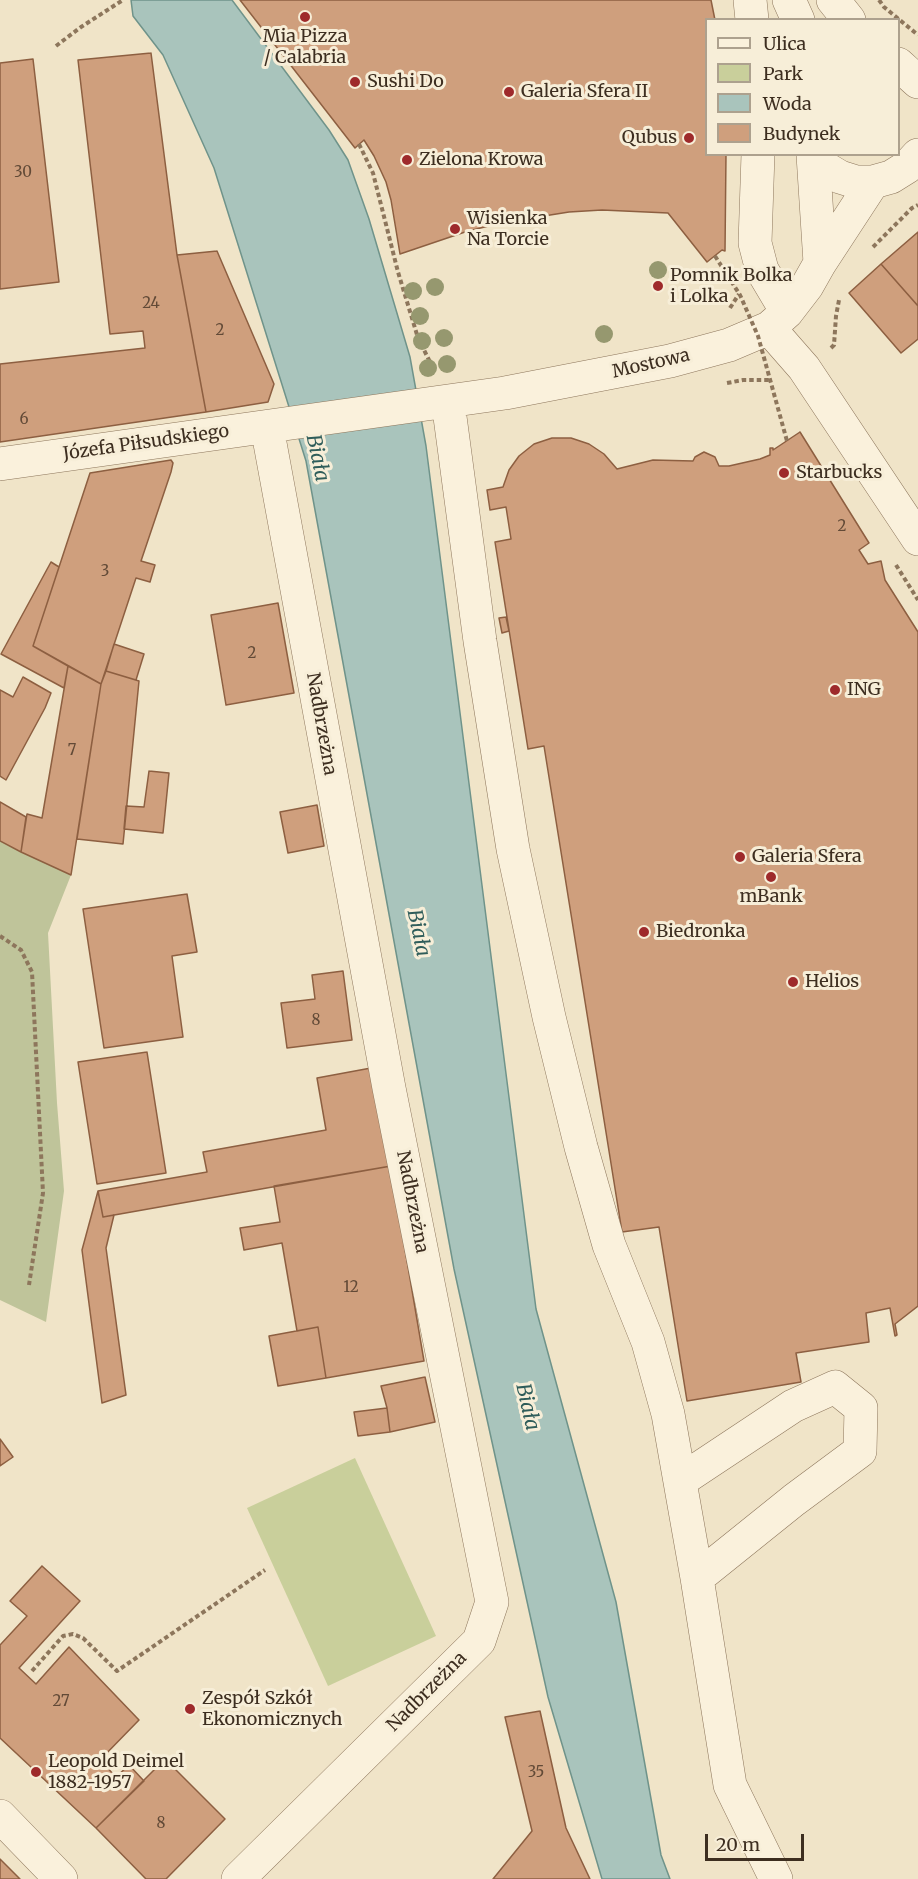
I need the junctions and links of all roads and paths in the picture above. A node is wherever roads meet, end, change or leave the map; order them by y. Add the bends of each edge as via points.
1 (750, 0) edge
2 (789, 0) edge
3 (833, 0) edge
4 (879, 0) edge
5 (122, 1) edge
6 (752, 18) edge
7 (797, 18) edge
8 (847, 18) edge
9 (897, 18) edge
10 (900, 20) edge
11 (918, 35) edge
12 (56, 46) dead end
13 (900, 66) edge
14 (918, 82) edge
15 (359, 144) dead end
16 (918, 154) edge
17 (758, 156) edge
18 (813, 156) edge
19 (814, 156) edge
20 (873, 182) junction
21 (715, 256) dead end
22 (820, 263) junction
23 (744, 285) dead end
24 (720, 313) dead end
25 (778, 320) junction
26 (443, 389) junction
27 (280, 425) junction
28 (787, 441) dead end
29 (0, 464) edge
30 (918, 539) edge
31 (0, 936) edge
32 (28, 1285) dead end
33 (680, 1481) junction
34 (264, 1570) dead end
35 (697, 1578) junction
36 (32, 1671) dead end
37 (0, 1816) edge
38 (61, 1879) edge
39 (238, 1879) edge
40 (776, 1879) edge

1 - 6 street
2 - 7 street
3 - 8 street
4 - 9 path
5 - 12 path
10 - 11 path
13 - 14 street
15 - 26 path via 373,173 418,338
16 - 20 street via 907,168
17 - 25 street via 755,243
18 - 22 street
19 - 20 street via 840,177
20 - 22 street, Mostowa
21 - 28 path, bridge via 740,295 758,336
22 - 25 street, Mostowa via 807,286
23 - 24 path via 730,308
25 - 26 street, Mostowa via 729,345 670,361 561,383
25 - 30 street via 804,368
26 - 27 street, Mostowa
26 - 33 street via 513,849 549,1017 609,1245 648,1342 668,1413
27 - 29 street, Józefa Piłsudskiego
27 - 39 street, Nadbrzeżna via 389,1088 492,1602 479,1641
31 - 32 path via 21,950 32,972 43,1193
33 - 35 street
33 - 35 street via 793,1406 835,1387 861,1408 860,1451
34 - 36 path via 117,1671 73,1634 63,1636
35 - 40 street via 730,1785
37 - 38 street

